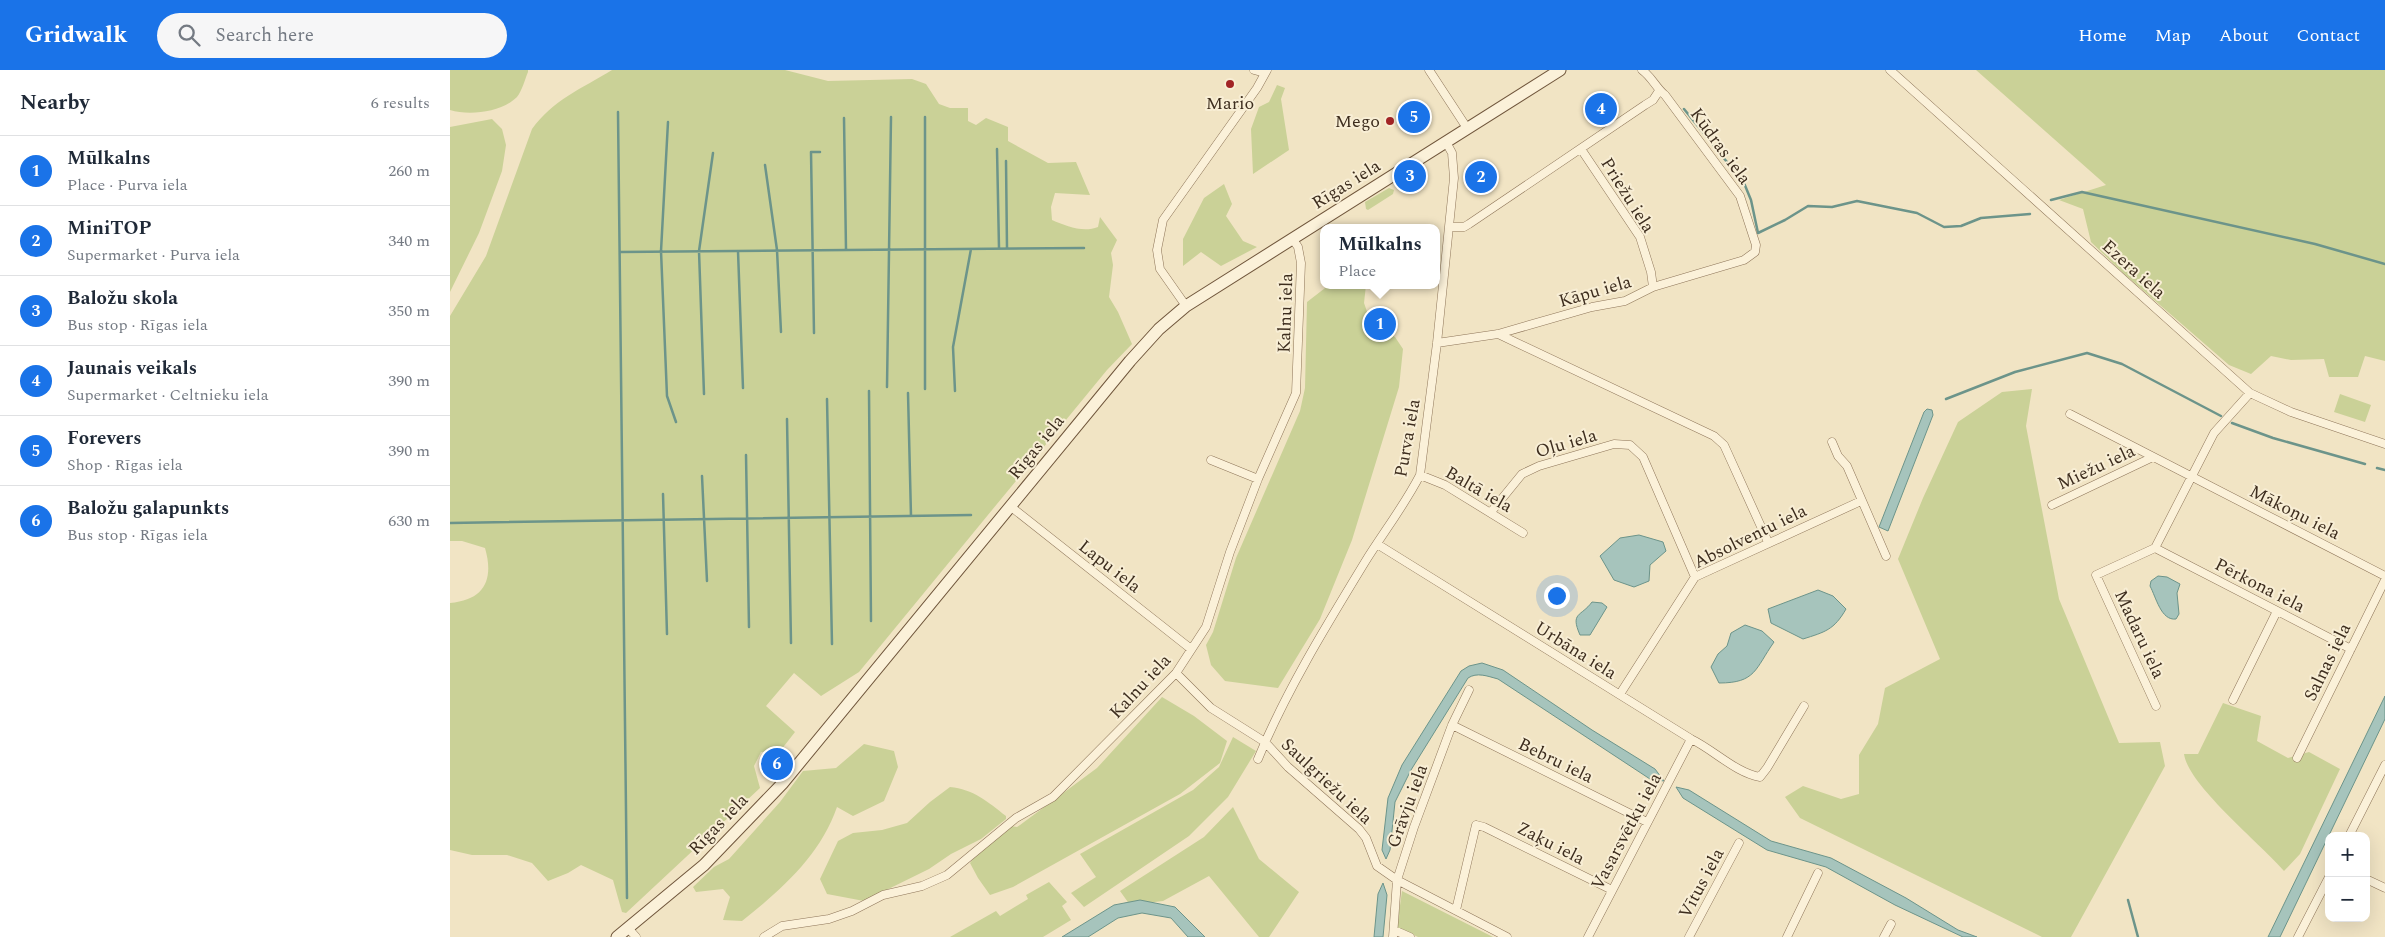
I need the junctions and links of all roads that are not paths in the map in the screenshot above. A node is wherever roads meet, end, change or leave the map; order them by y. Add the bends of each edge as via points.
1 (1254, 70) edge
2 (1429, 70) edge
3 (1560, 70) edge
4 (1642, 70) edge
5 (1890, 70) edge
6 (1266, 71) edge
7 (1659, 91) junction
8 (1467, 128) junction
9 (1446, 142) junction
10 (1581, 149) junction
11 (1449, 227) junction
12 (1292, 238) junction
13 (1754, 252) joint
14 (1653, 287) junction
15 (1186, 306) junction
16 (1498, 334) junction
17 (1437, 343) junction
18 (2250, 393) junction
19 (2070, 414) dead end
20 (1832, 442) dead end
21 (2385, 444) edge
22 (2154, 457) junction
23 (1211, 460) dead end
24 (1420, 475) junction
25 (2190, 475) junction
26 (1258, 479) junction
27 (1861, 501) junction
28 (2052, 505) dead end
29 (1010, 506) junction
30 (1491, 512) junction
31 (1523, 533) dead end
32 (1768, 542) junction
33 (1377, 544) junction
34 (2155, 548) junction
35 (1886, 556) dead end
36 (2385, 576) edge
37 (1695, 577) junction
38 (2385, 580) edge
39 (2277, 611) junction
40 (1191, 649) junction
41 (2351, 649) junction
42 (1176, 673) junction
43 (1469, 690) dead end
44 (1620, 694) junction
45 (2233, 700) dead end
46 (1804, 706) dead end
47 (2156, 706) dead end
48 (1452, 725) junction
49 (1691, 739) junction
50 (1265, 742) junction
51 (2297, 758) dead end
52 (1258, 759) dead end
53 (2385, 765) edge
54 (1647, 822) junction
55 (2351, 832) edge
56 (1739, 843) dead end
57 (1818, 873) dead end
58 (1397, 880) junction
59 (2370, 881) edge
60 (2325, 885) edge
61 (2385, 888) edge
62 (1612, 890) junction
63 (1456, 910) junction
64 (1891, 924) dead end
65 (632, 932) edge
66 (1393, 934) edge
67 (617, 937) edge
68 (764, 937) edge
69 (1410, 937) edge
70 (1507, 937) edge
71 (1588, 937) edge
72 (1689, 937) edge
73 (1787, 937) edge
74 (1884, 937) edge
75 (2298, 937) edge

1 - 6 street
2 - 8 street
3 - 8 main road, Rīgas iela
4 - 7 street, Kūdras iela via 1654,80
5 - 18 street, Ezera iela
6 - 15 street via 1162,220 1157,250 1160,269
7 - 10 street via 1653,100
7 - 13 street, Kūdras iela via 1740,196 1756,245
8 - 9 main road, Rīgas iela
9 - 11 street, Purva iela via 1454,164
9 - 12 main road, Rīgas iela
10 - 11 street via 1464,227
10 - 14 street, Priežu iela via 1640,237
11 - 17 street, Purva iela
12 - 15 main road, Rīgas iela
12 - 26 street, Kalnu iela via 1298,247 1301,263 1296,393
13 - 14 street, Kāpu iela via 1744,260
14 - 16 street, Kāpu iela via 1625,300
15 - 29 main road, Rīgas iela via 1130,360
16 - 17 street, Kāpu iela
16 - 32 street via 1714,436 1724,445
17 - 24 street, Purva iela
18 - 21 street, Ezera iela via 2291,412
18 - 25 street via 2214,433
19 - 22 street
20 - 27 street via 1847,466
22 - 25 street
22 - 28 street, Miežu iela
23 - 26 street
24 - 30 street, Baltā iela via 1445,485
24 - 33 street, Purva iela
25 - 34 street
25 - 36 street, Mākoņu iela
26 - 40 street, Kalnu iela via 1209,619
27 - 32 street, Absolventu iela
27 - 35 street via 1867,508
29 - 40 street, Lapu iela
29 - 65 main road, Rīgas iela via 782,784 704,865
30 - 31 street, Baltā iela
30 - 37 street, Oļu iela via 1514,482 1531,469 1614,444 1630,445 1643,457
32 - 37 street, Absolventu iela
33 - 44 street, Urbāna iela
33 - 50 street, Purva iela via 1270,726
34 - 39 street, Pērkona iela
34 - 47 street, Madaru iela via 2096,575
37 - 44 street, Absolventu iela
38 - 41 street, Salnas iela
39 - 41 street, Pērkona iela
39 - 45 street
40 - 42 street, Kalnu iela
41 - 51 street, Salnas iela
42 - 50 street, Saulgriežu iela via 1211,708
42 - 68 street, Kalnu iela via 1053,797 1016,818 947,875 922,886 883,895 829,919 782,926
43 - 48 street, Grāvju iela
44 - 49 street, Urbāna iela
46 - 49 street, Urbāna iela via 1760,777 1749,776
48 - 54 street, Bebru iela
48 - 58 street, Grāvju iela
49 - 54 street, Vasarsvētku iela
50 - 52 street, Purva iela
50 - 58 street, Saulgriežu iela via 1288,767 1359,829 1377,866
53 - 55 street
54 - 62 street, Vasarsvētku iela
56 - 72 street, Vītus iela
57 - 73 street
58 - 63 street, Saulgriežu iela
58 - 66 street, Grāvju iela
59 - 61 street
60 - 75 street
62 - 63 street, Zaķu iela via 1476,825
62 - 71 street, Vasarsvētku iela
63 - 70 street, Saulgriežu iela
64 - 74 street
65 - 67 main road, Rīgas iela
66 - 69 street

